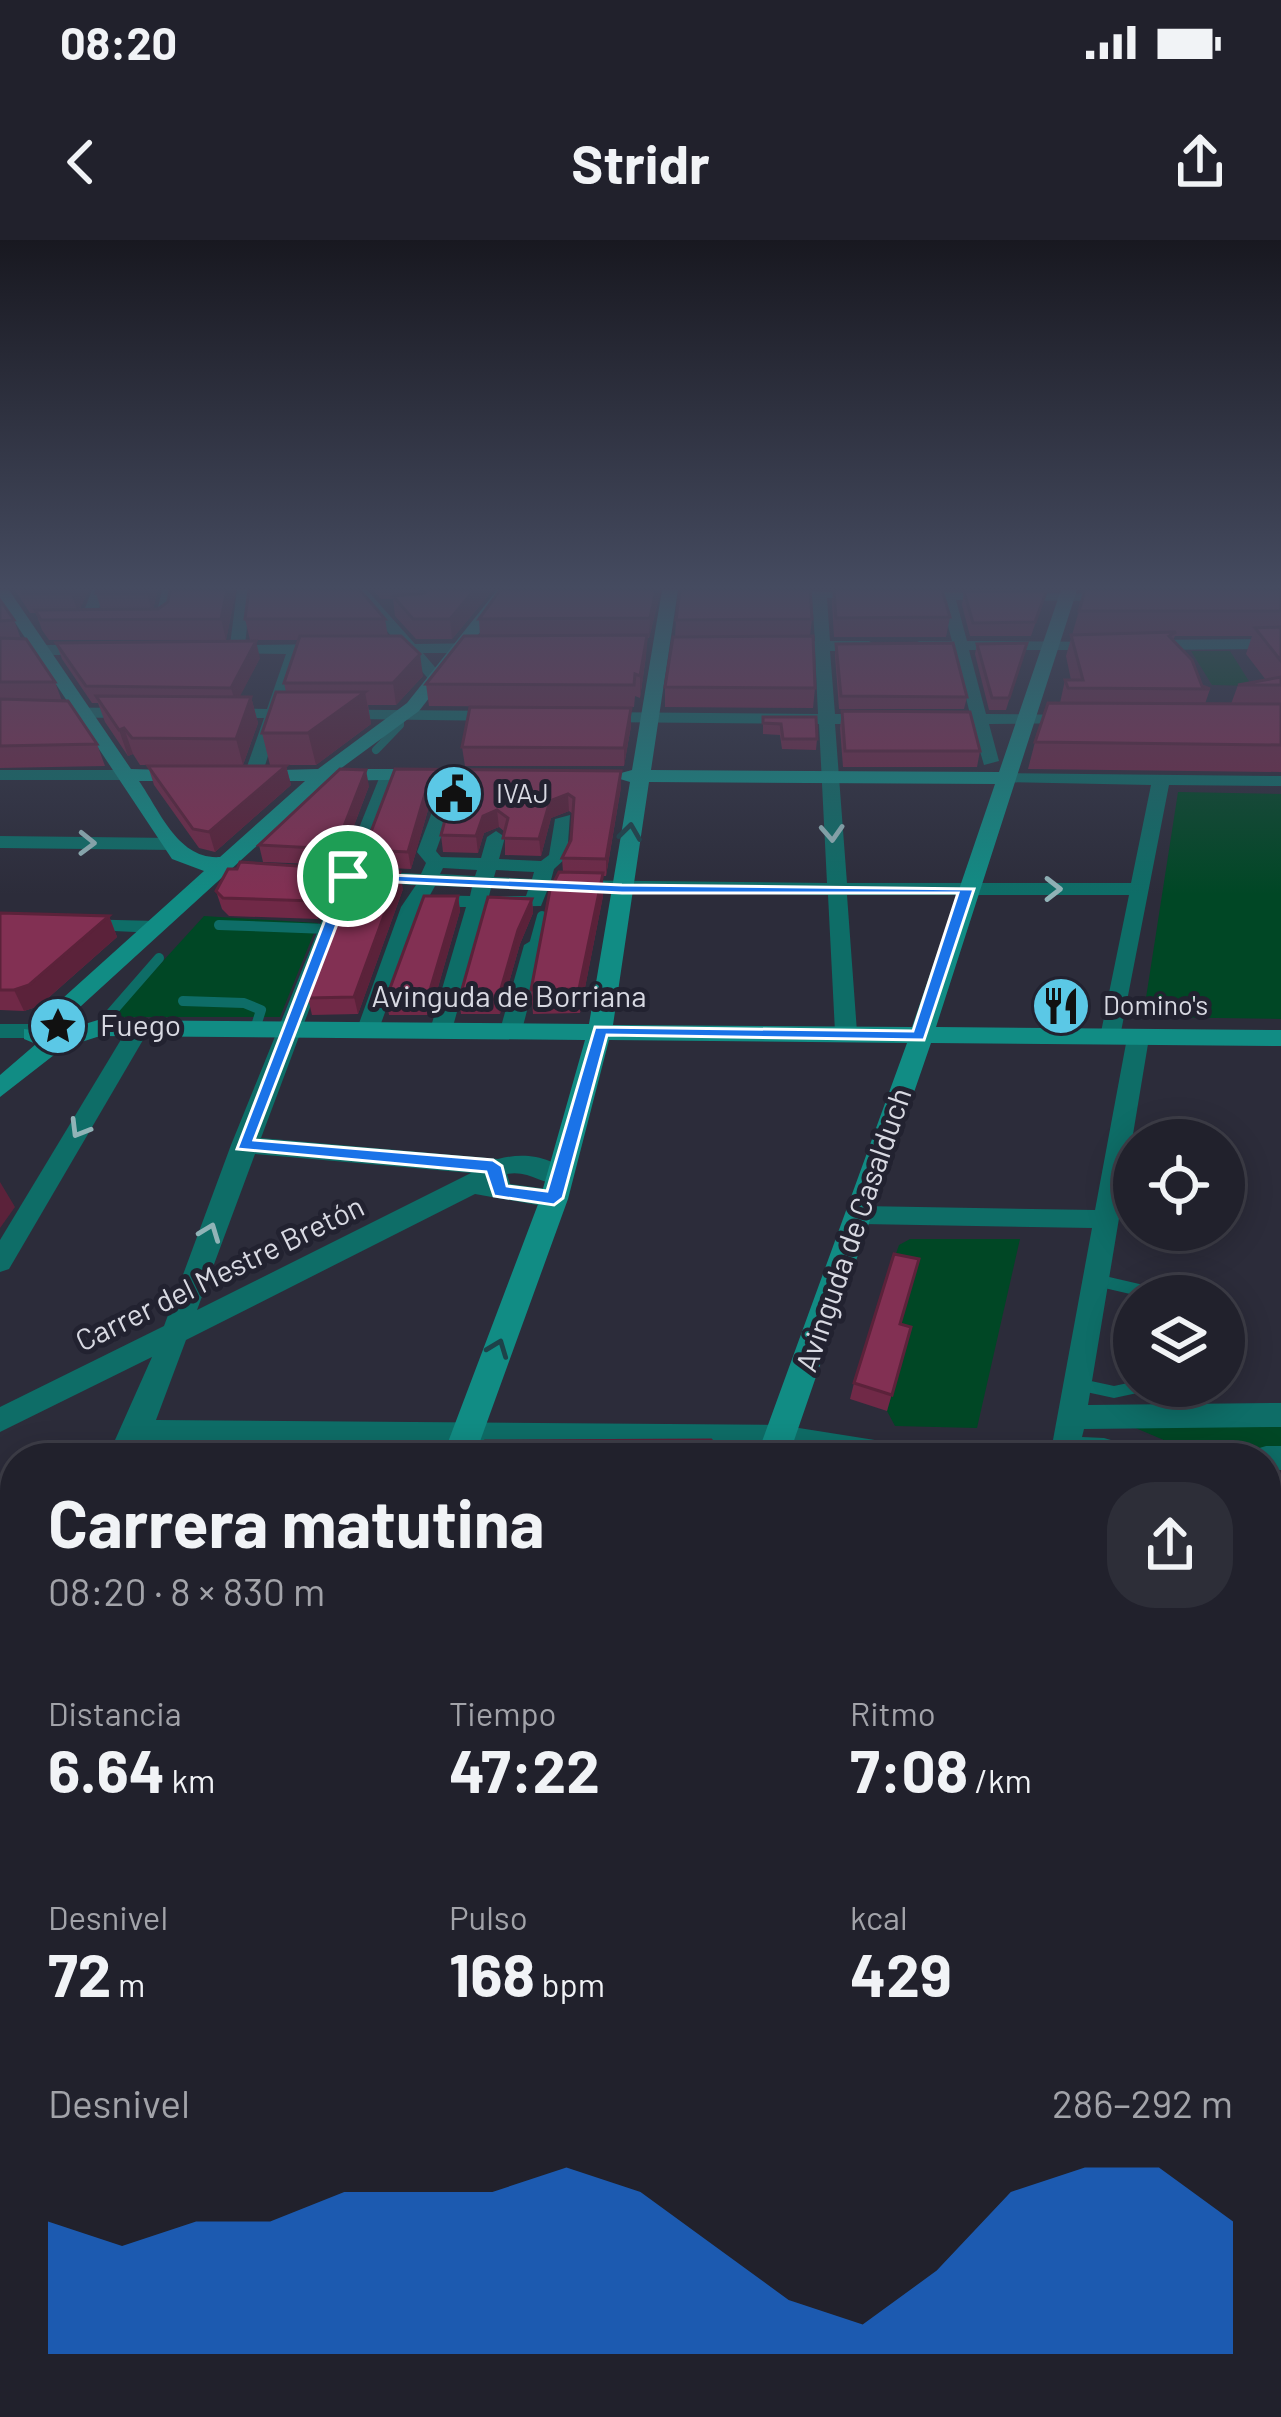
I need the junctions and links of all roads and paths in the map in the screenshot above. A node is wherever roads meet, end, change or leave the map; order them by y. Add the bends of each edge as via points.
1 (69, 692) edge
2 (281, 692) edge
3 (423, 692) edge
4 (650, 692) edge
5 (825, 692) edge
6 (969, 692) edge
7 (1034, 692) edge
8 (0, 712) edge
9 (84, 712) junction
10 (155, 713) edge
11 (202, 713) edge
12 (274, 714) junction
13 (400, 715) junction
14 (517, 716) edge
15 (586, 717) edge
16 (647, 718) junction
17 (826, 718) junction
18 (889, 719) edge
19 (911, 719) edge
20 (975, 719) junction
21 (1024, 720) junction
22 (1094, 720) edge
23 (376, 750) dead end
24 (997, 770) junction
25 (0, 775) edge
26 (127, 775) junction
27 (232, 775) junction
28 (323, 775) junction
29 (388, 775) junction
30 (454, 776) edge
31 (607, 776) edge
32 (638, 776) junction
33 (829, 777) junction
34 (1161, 780) junction
35 (1281, 782) edge
36 (441, 812) edge
37 (564, 819) dead end
38 (496, 836) dead end
39 (0, 842) edge
40 (176, 850) junction
41 (225, 863) junction
42 (348, 876) junction
43 (544, 876) junction
44 (426, 881) junction
45 (483, 883) junction
46 (622, 889) junction
47 (835, 889) junction
48 (967, 889) junction
49 (1139, 890) junction
50 (542, 916) edge
51 (44, 925) edge
52 (219, 925) dead end
53 (157, 927) junction
54 (328, 929) junction
55 (534, 945) joint
56 (159, 958) dead end
57 (183, 1001) dead end
58 (65, 1027) junction
59 (139, 1028) junction
60 (255, 1029) junction
61 (290, 1029) junction
62 (368, 1029) junction
63 (441, 1030) junction
64 (511, 1030) junction
65 (601, 1030) junction
66 (0, 1031) edge
67 (846, 1032) junction
68 (919, 1037) junction
69 (1111, 1037) junction
70 (1138, 1037) junction
71 (1281, 1038) edge
72 (0, 1067) edge
73 (0, 1090) edge
74 (243, 1145) junction
75 (496, 1179) junction
76 (557, 1188) junction
77 (862, 1215) junction
78 (1108, 1220) junction
79 (0, 1262) edge
80 (1096, 1280) junction
81 (1113, 1284) edge
82 (170, 1336) junction
83 (1077, 1384) junction
84 (1113, 1392) edge
85 (1281, 1415) edge
86 (1071, 1417) junction
87 (0, 1420) edge
88 (130, 1443) edge
89 (463, 1443) edge
90 (778, 1443) edge
91 (1067, 1443) edge

1 - 9 main road
2 - 12 street
3 - 13 main road
4 - 16 main road
5 - 17 street
6 - 20 street
7 - 21 main road, Avinguda de Casalduch
8 - 9 street
9 - 10 street
9 - 26 main road
11 - 12 street
12 - 13 street
12 - 27 street
13 - 14 street
13 - 23 lane
13 - 28 main road
15 - 16 street
16 - 17 street
16 - 32 main road
17 - 18 street
17 - 33 street
19 - 20 street
20 - 21 street
20 - 24 street
21 - 22 street
21 - 24 main road, Avinguda de Casalduch
24 - 33 main road
24 - 34 street
24 - 48 main road, Avinguda de Casalduch
25 - 26 street
26 - 27 main road
26 - 40 main road
27 - 28 main road
28 - 29 main road
28 - 41 main road
29 - 30 main road
29 - 42 street
31 - 32 main road
32 - 33 main road
46 -> 32 main road
33 -> 47 street
34 - 35 street
34 - 49 street
36 - 44 street via 426,852
37 - 43 street
38 - 45 street
39 -> 40 street
40 - 41 main road via 200,865
40 - 53 main road
41 - 42 street
41 - 53 main road
42 - 44 street
42 - 54 street
43 - 45 street
43 - 45 street via 540,898 527,906
43 - 46 street
44 - 45 street
44 - 45 street
44 - 62 street
45 - 63 street
46 - 47 street
46 - 65 main road
47 - 48 street
47 - 67 street
48 -> 49 street
48 - 68 main road, Avinguda de Casalduch
49 - 69 street
50 - 55 lane
51 - 53 street
52 - 54 lane
53 - 58 main road via 155,944
54 - 61 street
55 - 64 street
56 - 58 lane
57 - 60 lane via 244,1003 261,1010
58 - 59 main road, Avinguda de Borriana
58 - 66 street
58 - 72 main road
58 - 73 main road
59 - 60 main road, Avinguda de Borriana
59 -> 79 street
60 - 61 main road, Avinguda de Borriana
61 - 62 main road, Avinguda de Borriana
61 - 74 street
62 - 63 main road, Avinguda de Borriana
63 - 64 main road, Avinguda de Borriana
64 - 65 main road, Avinguda de Borriana
65 - 67 main road, Avinguda de Borriana
65 - 76 main road
67 - 68 main road, Avinguda de Borriana
68 - 69 main road, Avinguda de Borriana
68 - 77 main road, Avinguda de Casalduch
69 - 70 main road, Avinguda de Borriana
70 - 71 main road, Avinguda de Borriana
70 - 78 street
74 - 75 street
82 -> 74 street
75 - 76 street, Carrer del Mestre Bretón
75 - 82 street, Carrer del Mestre Bretón
89 -> 76 main road
77 - 78 street
77 - 90 main road, Avinguda de Casalduch
78 - 80 street
80 - 81 lane
80 - 83 street
82 - 87 street, Carrer del Mestre Bretón
82 - 88 street
83 - 84 lane
83 - 86 street
85 - 86 street
86 - 91 street

